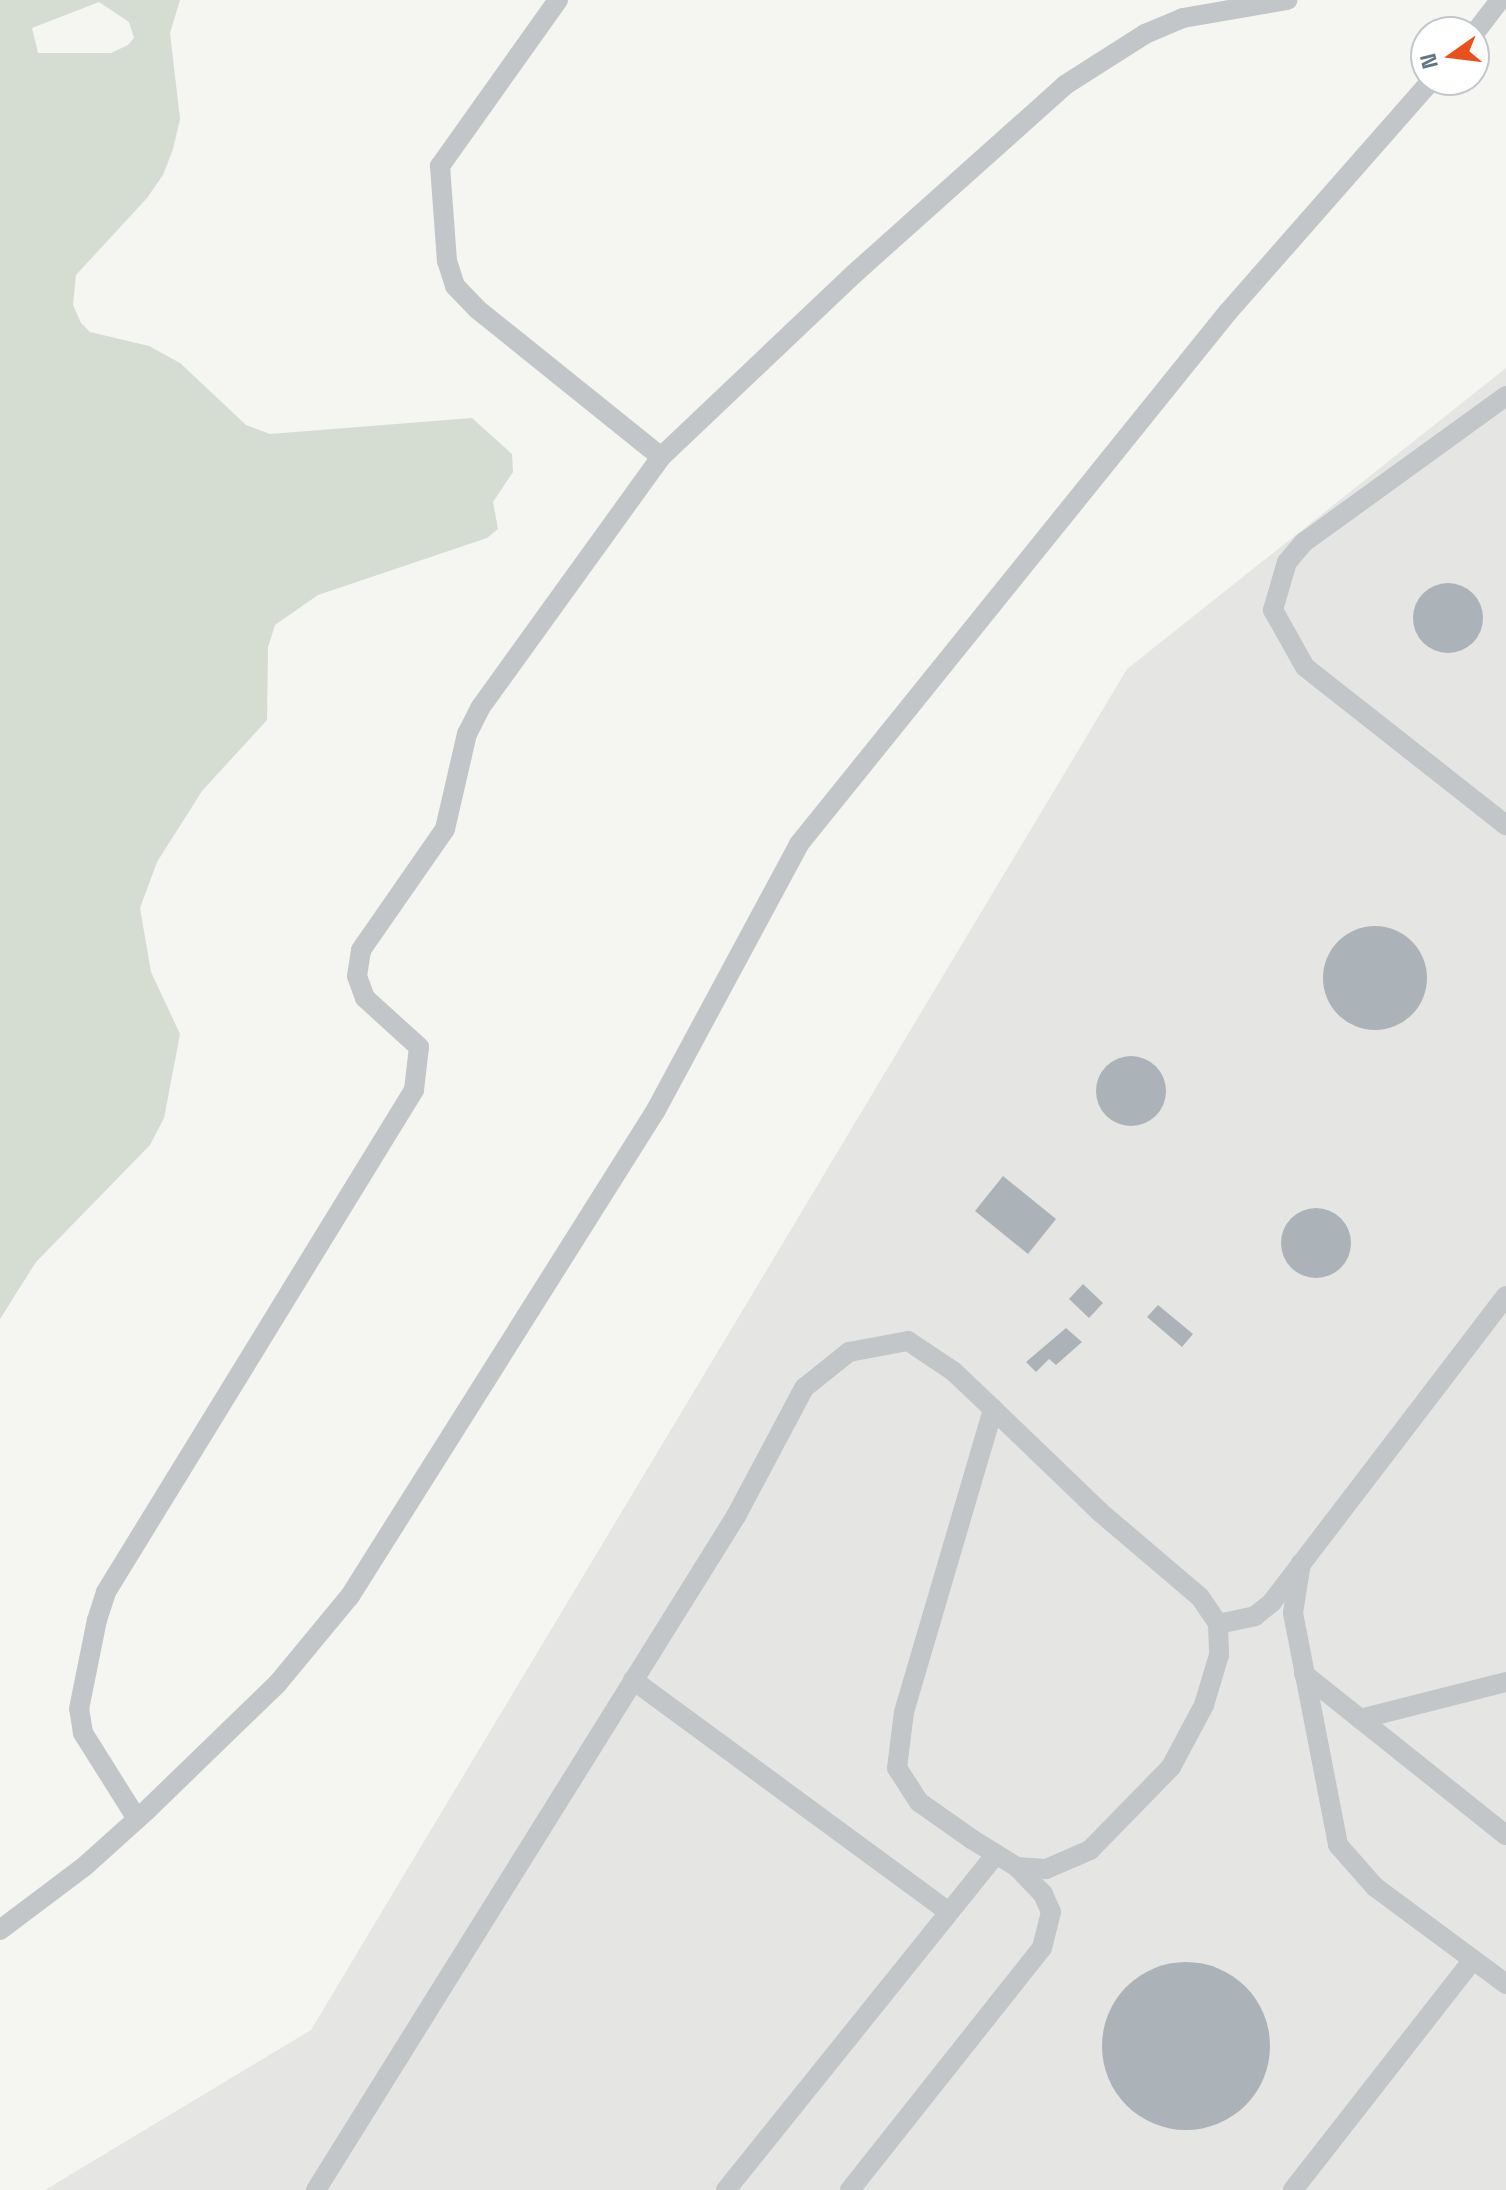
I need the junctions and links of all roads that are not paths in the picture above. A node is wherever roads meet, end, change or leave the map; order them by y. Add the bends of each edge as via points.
1 (558, 0) edge
2 (1287, 0) edge
3 (1418, 96) edge
4 (1506, 396) edge
5 (661, 457) junction
6 (1506, 825) edge
7 (1506, 1296) edge
8 (993, 1409) junction
9 (1301, 1563) junction
10 (1218, 1624) junction
11 (1304, 1674) junction
12 (633, 1680) junction
13 (1506, 1682) edge
14 (1360, 1719) junction
15 (137, 1819) junction
16 (1506, 1835) edge
17 (996, 1854) junction
18 (1017, 1867) junction
19 (948, 1911) junction
20 (0, 1930) edge
21 (1473, 1960) junction
22 (1506, 1984) edge
23 (316, 2190) edge
24 (726, 2190) edge
25 (850, 2190) edge
26 (1293, 2190) edge

1 - 5 street via 440,166 447,261 455,286 477,309
2 - 5 street via 1183,18 1145,34 1065,85
3 - 15 street via 1228,312 799,844 671,1084 384,1548 278,1683
4 - 6 street via 1304,542 1287,562 1273,610 1305,667
5 - 15 street via 480,708 467,734 445,829 361,950 357,976 365,998 419,1047 414,1090 106,1592 79,1709 93,1752
7 - 9 street
8 - 10 street via 1100,1512 1168,1566
8 - 12 street via 953,1371 908,1341 849,1352 804,1388 736,1516
8 - 17 street via 904,1712 897,1768 919,1802
9 - 10 street via 1255,1616
9 - 11 street via 1293,1613
10 - 18 street via 1219,1655 1204,1705 1171,1767 1090,1850 1046,1869
11 - 14 street
11 - 21 street via 1338,1845 1375,1887
12 - 19 street
12 - 23 street
13 - 14 street
14 - 16 street
15 - 20 street
17 - 18 street
17 - 19 street
18 - 25 street via 1043,1894 1051,1912 1042,1948
19 - 24 street
21 - 22 street
21 - 26 street

